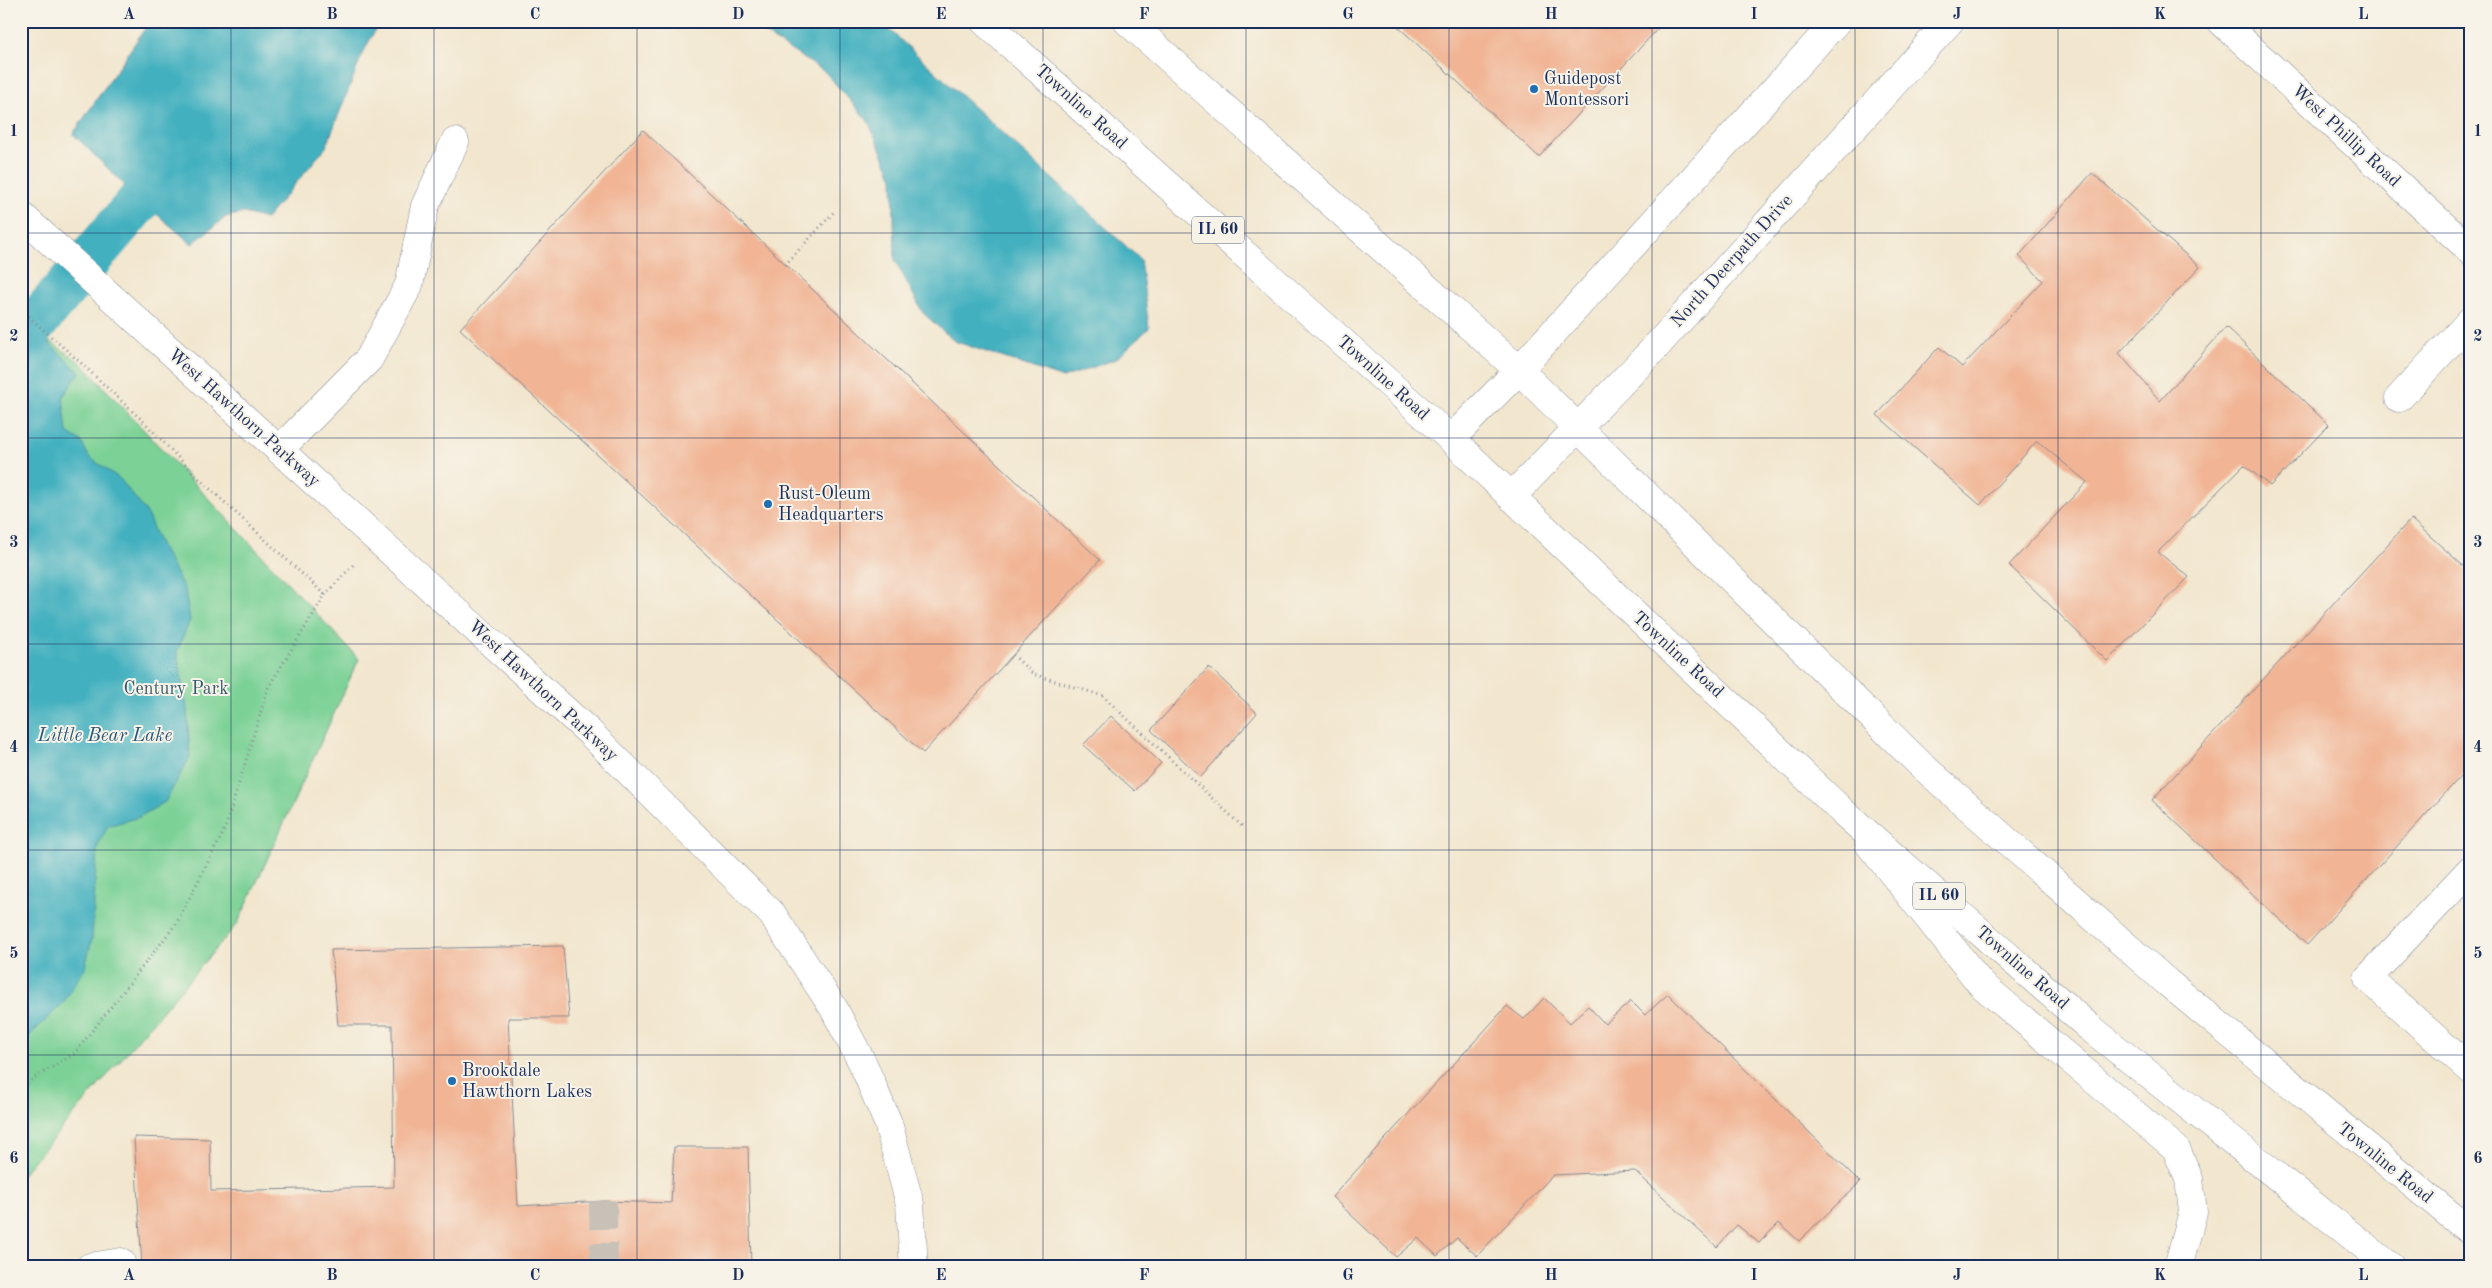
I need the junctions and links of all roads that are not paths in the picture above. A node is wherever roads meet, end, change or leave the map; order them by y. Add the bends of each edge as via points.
1 (984, 21) edge
2 (1127, 21) edge
3 (1837, 21) edge
4 (1950, 21) edge
5 (2221, 21) edge
6 (456, 142) dead end
7 (21, 215) edge
8 (2471, 250) edge
9 (2471, 320) edge
10 (1519, 370) junction
11 (2399, 398) dead end
12 (1578, 428) junction
13 (1451, 439) junction
14 (279, 450) junction
15 (1511, 497) junction
16 (1844, 813) junction
17 (2471, 869) edge
18 (2471, 1070) edge
19 (2471, 1232) edge
20 (120, 1262) dead end
21 (90, 1267) edge
22 (914, 1267) edge
23 (2178, 1267) edge
24 (2391, 1267) edge

1 - 13 main road, Townline Road / IL 60
2 - 10 main road, Townline Road
3 - 10 main road
4 - 12 main road, North Deerpath Drive via 1651,352
5 - 8 main road, West Phillip Road
6 - 14 main road via 425,206 409,285 370,359
7 - 14 main road, West Hawthorn Parkway
9 - 11 main road
10 - 12 main road, Townline Road
10 - 13 main road
12 - 15 main road, North Deerpath Drive
12 - 19 main road, Townline Road via 1921,765 2168,984
13 - 15 main road, Townline Road / IL 60
14 - 22 main road, West Hawthorn Parkway via 589,732 772,914 833,1007 863,1064 888,1123 910,1204
15 - 16 main road, Townline Road / IL 60
16 - 23 main road via 1981,984 2176,1149 2189,1179 2193,1212
16 - 24 main road, Townline Road / IL 60 via 2089,1027
17 - 18 main road via 2368,978
20 - 21 main road

